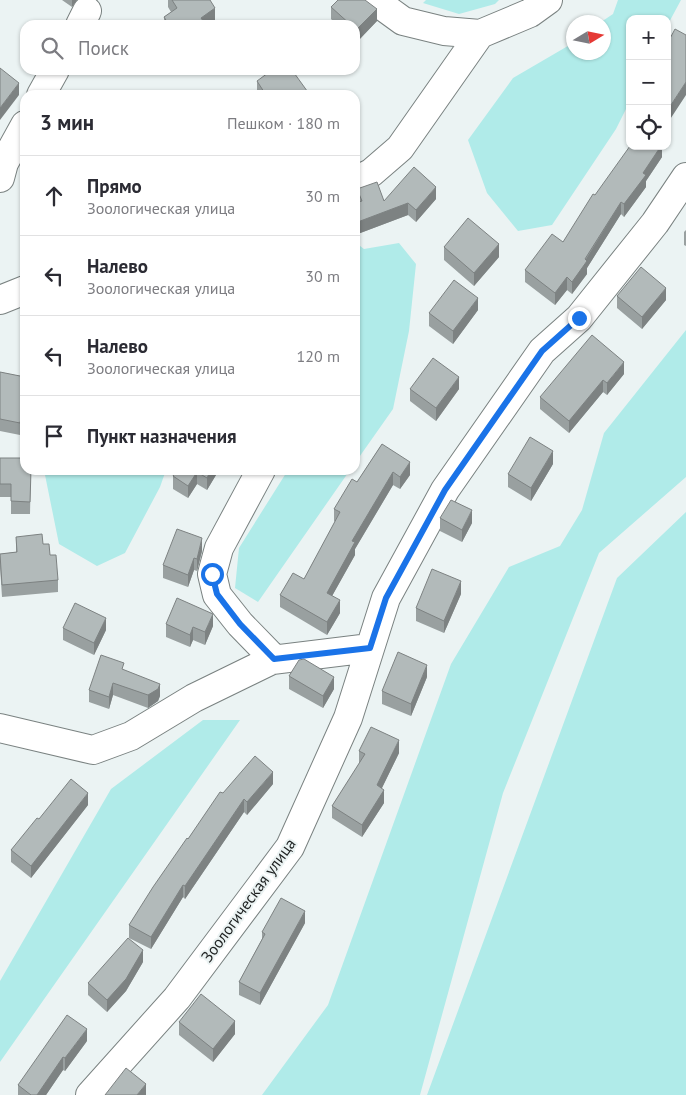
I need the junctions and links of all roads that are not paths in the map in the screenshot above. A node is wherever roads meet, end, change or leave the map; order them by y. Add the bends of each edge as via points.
1 (374, 0) edge
2 (548, 0) edge
3 (480, 34) junction
4 (52, 75) edge
5 (44, 90) edge
6 (20, 134) edge
7 (686, 177) edge
8 (0, 178) edge
9 (360, 178) edge
10 (20, 292) edge
11 (0, 300) edge
12 (258, 475) edge
13 (370, 648) junction
14 (274, 659) junction
15 (0, 728) edge
16 (90, 1095) edge

1 - 3 street via 403,21 444,31
2 - 3 street via 530,13
3 - 9 street via 400,148
4 - 5 street
6 - 8 street via 4,163
7 - 13 street, Зоологическая улица via 655,223 579,318 542,351 445,490 386,598
10 - 11 street
12 - 14 street via 219,548 212,574 217,594
13 - 14 street
13 - 16 street, Зоологическая улица via 348,718 290,847 177,998
14 - 15 street via 194,698 131,736 93,750

